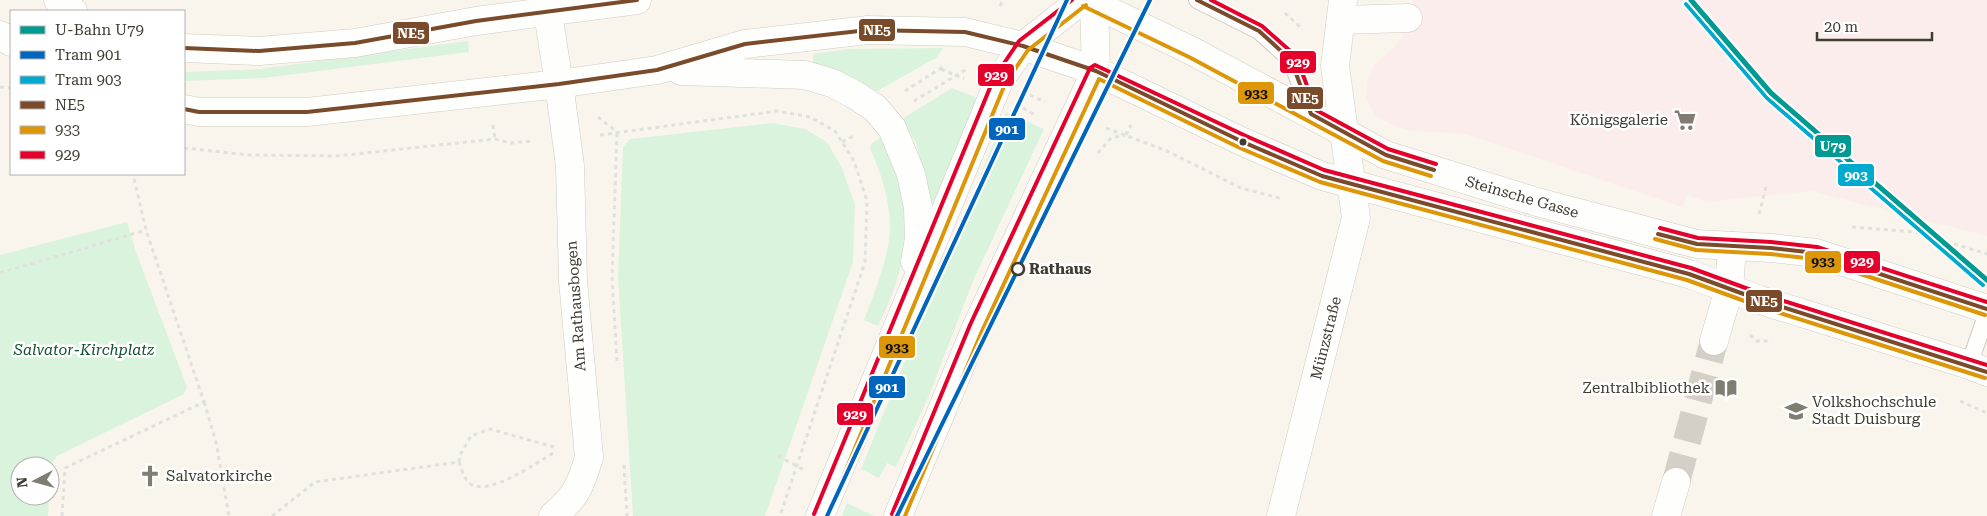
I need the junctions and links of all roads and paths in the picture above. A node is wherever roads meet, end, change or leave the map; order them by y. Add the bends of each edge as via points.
1 (58, 0) edge
2 (637, 0) edge
3 (1196, 0) edge
4 (1092, 1) edge
5 (547, 5) edge
6 (72, 10) edge
7 (1342, 10) edge
8 (1408, 18) dead end
9 (1023, 46) junction
10 (185, 48) edge
11 (657, 70) junction
12 (1096, 71) junction
13 (559, 84) junction
14 (185, 109) edge
15 (1310, 114) junction
16 (567, 139) junction
17 (185, 148) edge
18 (1348, 159) junction
19 (133, 175) edge
20 (1767, 183) dead end
21 (1243, 184) dead end
22 (1241, 188) dead end
23 (1759, 216) dead end
24 (146, 230) junction
25 (1732, 246) junction
26 (0, 273) edge
27 (1729, 289) junction
28 (909, 298) junction
29 (1987, 309) edge
30 (1987, 312) edge
31 (1714, 341) tunnel mouth
32 (617, 364) dead end
33 (1978, 368) edge
34 (204, 402) junction
35 (624, 460) dead end
36 (459, 462) junction
37 (1676, 482) tunnel mouth
38 (62, 516) edge
39 (229, 516) edge
40 (272, 516) edge
41 (553, 516) edge
42 (627, 516) edge
43 (780, 516) edge
44 (820, 516) edge
45 (898, 516) edge
46 (1281, 516) edge
47 (1666, 516) edge

1 - 6 main road
2 - 5 main road
3 - 15 lane via 1259,31 1291,60
4 - 9 main road
4 - 12 main road
4 - 15 main road, Steinsche Gasse
5 - 10 main road via 355,43 259,51
5 - 13 main road, Am Rathausbogen
7 - 8 main road
7 - 18 main road, Münzstraße via 1335,66
9 - 11 main road, Steinsche Gasse via 948,30 868,30 745,44
9 - 12 main road, Steinsche Gasse
9 - 28 main road via 993,93
11 - 13 main road
11 - 28 main road via 805,75 832,83 875,108 892,128 901,148 918,207 919,239
12 - 18 main road, Steinsche Gasse via 1322,176
12 - 45 main road via 976,328
13 - 14 main road via 307,112
13 - 16 main road, Am Rathausbogen
15 - 18 main road, Steinsche Gasse
16 - 17 path via 511,143 495,139 337,156 249,155
16 - 41 main road, Am Rathausbogen via 573,281 589,457 583,480 570,502
18 - 25 main road, Steinsche Gasse via 1386,155 1536,202 1697,244
18 - 27 main road, Steinsche Gasse
18 - 46 main road, Münzstraße via 1356,218
19 - 24 path
20 - 23 path
21 - 22 path
24 - 26 path
24 - 34 path
25 - 27 main road
25 - 29 main road, Steinsche Gasse via 1816,252
27 - 31 main road
27 - 33 main road, Steinsche Gasse
28 - 44 main road
30 - 33 lane
32 - 43 path via 612,277 617,132 777,111 810,117 835,131 854,161 867,202 865,262
34 - 38 path via 65,468
34 - 39 path via 216,442
35 - 42 path
36 - 36 path via 470,484 482,487 496,485 560,449 490,429 470,436
36 - 40 path via 315,482
37 - 47 main road

